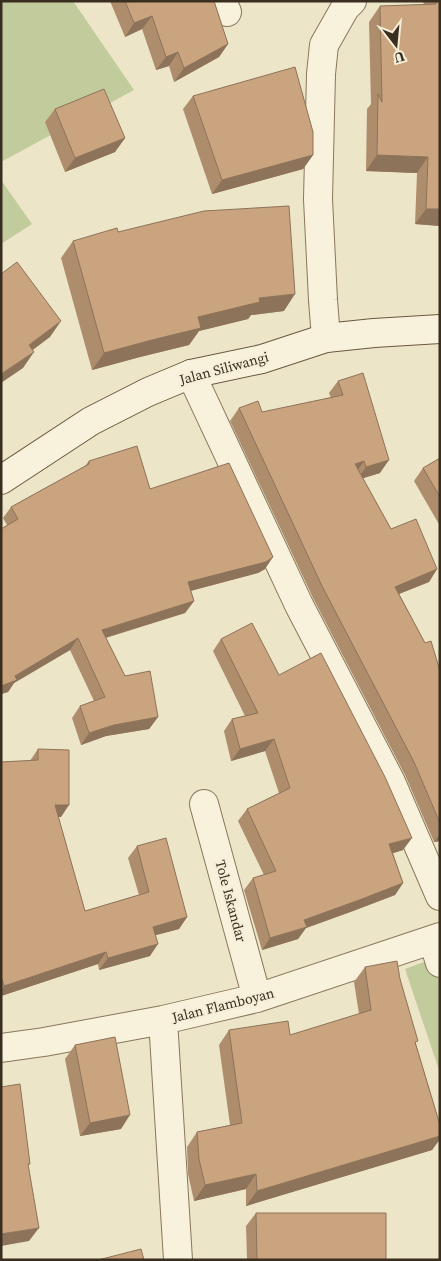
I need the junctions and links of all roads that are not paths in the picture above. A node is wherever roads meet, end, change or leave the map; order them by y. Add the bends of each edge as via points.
1 (352, 1) edge
2 (440, 329) edge
3 (326, 338) junction
4 (191, 374) junction
5 (1, 480) edge
6 (204, 804) dead end
7 (440, 896) edge
8 (437, 947) edge
9 (257, 998) junction
10 (163, 1020) junction
11 (1, 1048) edge
12 (178, 1260) edge

1 - 3 street via 324,45 321,74 318,199
2 - 3 street, Jalan Siliwangi
3 - 4 street, Jalan Siliwangi via 262,358
4 - 5 street, Jalan Siliwangi via 91,421
4 - 7 street via 300,605 391,782
6 - 9 street, Tole Iskandar
8 - 9 street, Jalan Flamboyan
9 - 10 street, Jalan Flamboyan
10 - 11 street, Jalan Flamboyan
10 - 12 street

